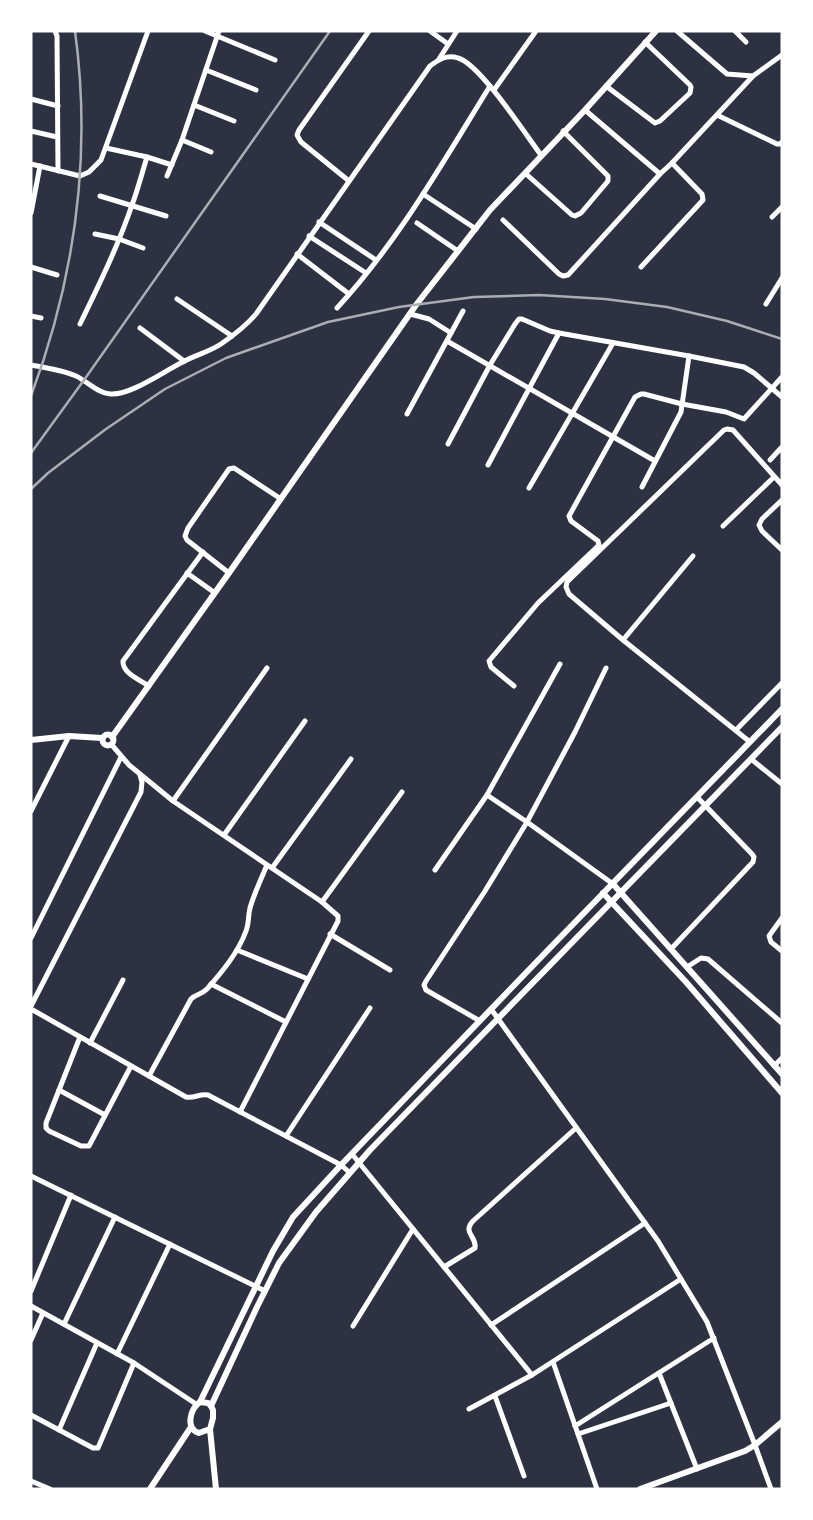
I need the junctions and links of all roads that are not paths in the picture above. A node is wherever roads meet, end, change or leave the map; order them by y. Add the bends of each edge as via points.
1 (55, 31) edge
2 (148, 31) edge
3 (205, 31) edge
4 (369, 31) edge
5 (430, 31) edge
6 (457, 31) edge
7 (536, 31) edge
8 (656, 31) edge
9 (677, 31) edge
10 (736, 32) edge
11 (218, 34) edge
12 (645, 42) junction
13 (746, 42) dead end
14 (448, 44) junction
15 (782, 55) edge
16 (439, 59) junction
17 (275, 60) dead end
18 (206, 70) junction
19 (753, 76) junction
20 (606, 86) junction
21 (492, 88) junction
22 (256, 90) dead end
23 (31, 99) edge
24 (194, 105) junction
25 (58, 106) junction
26 (585, 110) junction
27 (717, 116) junction
28 (234, 120) dead end
29 (31, 131) edge
30 (563, 131) junction
31 (57, 137) junction
32 (182, 140) junction
33 (782, 142) edge
34 (106, 148) junction
35 (211, 152) dead end
36 (541, 155) junction
37 (147, 157) junction
38 (672, 163) junction
39 (31, 164) edge
40 (172, 165) junction
41 (40, 166) junction
42 (58, 171) junction
43 (524, 173) junction
44 (660, 174) junction
45 (168, 176) dead end
46 (349, 180) junction
47 (423, 194) junction
48 (100, 196) dead end
49 (33, 200) edge
50 (132, 205) junction
51 (782, 207) edge
52 (31, 214) edge
53 (166, 216) dead end
54 (772, 217) dead end
55 (503, 220) dead end
56 (319, 222) junction
57 (416, 223) dead end
58 (476, 229) junction
59 (95, 234) dead end
60 (309, 236) junction
61 (119, 239) junction
62 (143, 248) dead end
63 (458, 251) junction
64 (297, 254) junction
65 (376, 260) junction
66 (31, 267) edge
67 (641, 267) dead end
68 (366, 273) junction
69 (57, 275) dead end
70 (782, 278) edge
71 (349, 294) junction
72 (177, 299) dead end
73 (766, 304) dead end
74 (337, 308) dead end
75 (463, 311) dead end
76 (410, 314) junction
77 (31, 316) edge
78 (41, 318) dead end
79 (80, 324) dead end
80 (140, 328) dead end
81 (451, 333) junction
82 (558, 333) junction
83 (232, 336) junction
84 (447, 340) junction
85 (614, 342) junction
86 (689, 356) junction
87 (184, 361) junction
88 (31, 365) edge
89 (490, 365) junction
90 (782, 378) edge
91 (529, 387) junction
92 (772, 388) junction
93 (782, 397) edge
94 (682, 404) junction
95 (573, 412) junction
96 (407, 414) dead end
97 (612, 436) junction
98 (448, 444) dead end
99 (782, 447) edge
100 (770, 460) dead end
101 (655, 461) junction
102 (488, 465) dead end
103 (774, 477) junction
104 (782, 485) edge
105 (642, 487) dead end
106 (528, 488) dead end
107 (281, 499) junction
108 (782, 500) edge
109 (723, 526) dead end
110 (782, 550) edge
111 (203, 552) junction
112 (693, 556) dead end
113 (187, 573) junction
114 (229, 573) junction
115 (215, 593) junction
116 (623, 640) junction
117 (560, 664) dead end
118 (267, 668) dead end
119 (606, 668) dead end
120 (782, 683) edge
121 (149, 686) junction
122 (514, 686) dead end
123 (782, 709) edge
124 (305, 721) dead end
125 (782, 727) edge
126 (736, 730) junction
127 (68, 736) junction
128 (112, 737) junction
129 (102, 738) junction
130 (31, 740) edge
131 (750, 742) junction
132 (111, 744) junction
133 (121, 757) junction
134 (351, 759) dead end
135 (751, 759) junction
136 (140, 774) junction
137 (782, 784) edge
138 (402, 792) dead end
139 (487, 795) junction
140 (697, 797) junction
141 (174, 800) junction
142 (706, 806) junction
143 (31, 811) edge
144 (527, 822) junction
145 (224, 835) junction
146 (270, 867) junction
147 (435, 870) dead end
148 (613, 884) junction
149 (603, 892) junction
150 (621, 893) junction
151 (322, 902) junction
152 (612, 902) junction
153 (782, 918) edge
154 (330, 934) junction
155 (31, 938) edge
156 (671, 949) junction
157 (237, 950) junction
158 (782, 951) edge
159 (687, 967) junction
160 (390, 970) dead end
161 (123, 980) dead end
162 (308, 980) junction
163 (211, 984) junction
164 (714, 998) junction
165 (706, 1006) junction
166 (31, 1008) edge
167 (370, 1008) dead end
168 (491, 1010) junction
169 (498, 1019) junction
170 (480, 1021) junction
171 (286, 1022) junction
172 (782, 1023) edge
173 (80, 1037) junction
174 (90, 1042) junction
175 (782, 1058) edge
176 (131, 1066) junction
177 (774, 1066) junction
178 (781, 1073) edge
179 (149, 1076) junction
180 (59, 1090) junction
181 (782, 1093) edge
182 (240, 1112) junction
183 (105, 1115) junction
184 (576, 1128) junction
185 (286, 1136) junction
186 (352, 1154) junction
187 (359, 1163) junction
188 (341, 1165) junction
189 (350, 1173) junction
190 (31, 1176) edge
191 (71, 1195) junction
192 (115, 1218) junction
193 (645, 1223) junction
194 (413, 1229) junction
195 (170, 1244) junction
196 (444, 1267) junction
197 (681, 1279) junction
198 (255, 1286) junction
199 (31, 1291) edge
200 (265, 1291) junction
201 (31, 1306) edge
202 (44, 1313) junction
203 (64, 1324) junction
204 (491, 1325) junction
205 (353, 1326) dead end
206 (714, 1338) junction
207 (31, 1340) edge
208 (97, 1342) junction
209 (117, 1354) junction
210 (553, 1362) junction
211 (134, 1363) junction
212 (659, 1373) junction
213 (532, 1375) junction
214 (495, 1396) junction
215 (198, 1403) junction
216 (671, 1403) junction
217 (211, 1406) junction
218 (469, 1409) dead end
219 (31, 1415) edge
220 (782, 1422) edge
221 (575, 1426) junction
222 (191, 1427) junction
223 (210, 1428) junction
224 (59, 1430) junction
225 (578, 1434) junction
226 (756, 1445) junction
227 (697, 1469) junction
228 (524, 1476) dead end
229 (156, 1480) junction
230 (31, 1481) edge
231 (36, 1486) edge
232 (642, 1488) edge
233 (50, 1489) edge
234 (150, 1489) edge
235 (157, 1489) edge
236 (216, 1489) edge
237 (597, 1489) edge
238 (771, 1489) edge

1 - 25 street
2 - 34 street
3 - 11 street
4 - 46 street via 297,135 301,142
5 - 14 street
6 - 14 street
7 - 21 street
8 - 12 street
9 - 19 street via 727,74
10 - 13 street
11 - 17 street
11 - 18 street
12 - 20 street
12 - 20 street via 690,85 690,93 655,123
14 - 16 street
15 - 19 street
16 - 21 street via 461,58
16 - 46 street via 430,66
18 - 22 street
18 - 24 street
19 - 27 street
20 - 26 street
21 - 36 street
21 - 47 street
23 - 25 street
24 - 28 street
24 - 32 street
25 - 31 street
26 - 30 street
26 - 44 street
27 - 33 street via 777,144
27 - 38 street
29 - 31 street
30 - 36 street
30 - 43 street via 608,176 608,181 581,213 572,215
31 - 42 street
32 - 35 street
32 - 40 street
34 - 37 street
34 - 42 street via 101,160 89,172 80,176
36 - 43 street
37 - 40 street
37 - 50 street
38 - 44 street
38 - 67 street via 702,194 703,200
39 - 41 street
40 - 45 street
41 - 42 street
41 - 49 street
43 - 58 street
44 - 55 street via 568,275 559,274
46 - 56 street
47 - 58 street
47 - 65 street
48 - 50 street
49 - 52 street
50 - 53 street
50 - 61 street
51 - 54 street
56 - 60 street
56 - 65 street
57 - 63 street
58 - 63 street
59 - 61 street
60 - 64 street
60 - 68 street
61 - 62 street
61 - 79 street
63 - 76 street
64 - 71 street
64 - 83 street via 256,314
65 - 68 street
66 - 69 street
68 - 71 street
70 - 73 street
71 - 74 street
72 - 83 street
75 - 81 street
76 - 81 street via 429,319
76 - 107 street
77 - 78 street
80 - 87 street
81 - 84 street
82 - 85 street
82 - 89 street via 519,319
82 - 91 street
83 - 87 street
84 - 89 street
84 - 96 street
85 - 86 street
85 - 95 street
86 - 92 street via 744,367
86 - 94 street
87 - 88 street via 133,389 116,394 104,393 78,376
89 - 91 street
89 - 98 street
90 - 92 street
91 - 95 street
91 - 102 street
92 - 93 street
92 - 94 street via 744,419 726,412
94 - 97 street via 638,395
94 - 101 street via 681,412
95 - 97 street
95 - 106 street
97 - 101 street
97 - 122 street via 568,518 599,545 538,604 489,662
99 - 100 street
101 - 105 street
103 - 104 street
103 - 109 street
103 - 116 street via 733,430 724,430 567,582 569,594
107 - 111 street via 234,468 228,469 185,532 186,538
107 - 114 street
108 - 110 street via 762,518 759,525
111 - 113 street
111 - 114 street
112 - 116 street
113 - 115 street
113 - 121 street via 123,661 126,670
114 - 115 street
115 - 121 street
116 - 126 street
117 - 139 street
118 - 141 street
119 - 144 street
120 - 126 street
121 - 128 street
123 - 131 street
124 - 145 street
125 - 135 street
126 - 131 street
127 - 129 street
127 - 130 street
127 - 143 street
128 - 129 street via 107,734
128 - 132 street
129 - 132 street via 103,744
131 - 140 street
132 - 133 street
133 - 136 street
133 - 155 street
134 - 146 street
135 - 137 street
135 - 142 street
136 - 141 street
136 - 166 street via 141,792
138 - 151 street
139 - 144 street
139 - 147 street
140 - 142 street
140 - 148 street
141 - 145 street
142 - 150 street
142 - 156 street via 752,854 753,862
144 - 148 street
144 - 170 street via 424,985 429,992
145 - 146 street
146 - 151 street
146 - 157 street via 250,909 246,932
148 - 149 street
148 - 150 street
149 - 152 street
149 - 168 street
150 - 152 street
150 - 156 street
151 - 154 street via 338,916
152 - 165 street
152 - 169 street
153 - 158 street via 768,936
154 - 160 street
154 - 162 street
156 - 159 street
157 - 162 street
157 - 163 street
159 - 164 street
159 - 172 street via 701,958 708,959
161 - 174 street
162 - 171 street
163 - 171 street
163 - 179 street via 201,994 193,996
164 - 165 street
164 - 177 street
165 - 181 street
166 - 173 street
167 - 185 street
168 - 169 street
168 - 170 street
169 - 184 street
169 - 187 street
170 - 186 street
171 - 182 street
173 - 174 street
173 - 180 street
174 - 176 street
175 - 177 street
176 - 179 street
176 - 183 street
177 - 178 street
179 - 182 street via 186,1097 205,1094
180 - 183 street
180 - 183 street via 46,1123 50,1131 86,1147
182 - 185 street
184 - 193 street
184 - 196 street via 473,1221 468,1230 475,1248
185 - 188 street
186 - 187 street
186 - 188 street
187 - 189 street
187 - 194 street
188 - 189 street
188 - 198 street via 293,1218
189 - 200 street via 297,1237
190 - 191 street
191 - 192 street
191 - 199 street
192 - 195 street
192 - 203 street
193 - 197 street
193 - 204 street
194 - 196 street
194 - 205 street
195 - 198 street
195 - 209 street
196 - 204 street
197 - 206 street
197 - 210 street
198 - 200 street
198 - 215 street
200 - 217 street
201 - 202 street
202 - 203 street
202 - 207 street
203 - 208 street
204 - 213 street
206 - 212 street
206 - 226 street
208 - 209 street
208 - 224 street
209 - 211 street
210 - 213 street
210 - 221 street
211 - 215 street
211 - 224 street via 98,1448
212 - 216 street
212 - 221 street
213 - 214 street
214 - 218 street
214 - 228 street
215 - 217 street
215 - 222 street via 193,1410
216 - 225 street
216 - 227 street
217 - 223 street via 213,1418
219 - 224 street
220 - 226 street
221 - 225 street
222 - 223 street via 199,1433
222 - 229 street
223 - 236 street
225 - 237 street
226 - 227 street
226 - 238 street
227 - 232 street
229 - 234 street
229 - 235 street
230 - 231 street
231 - 233 street

